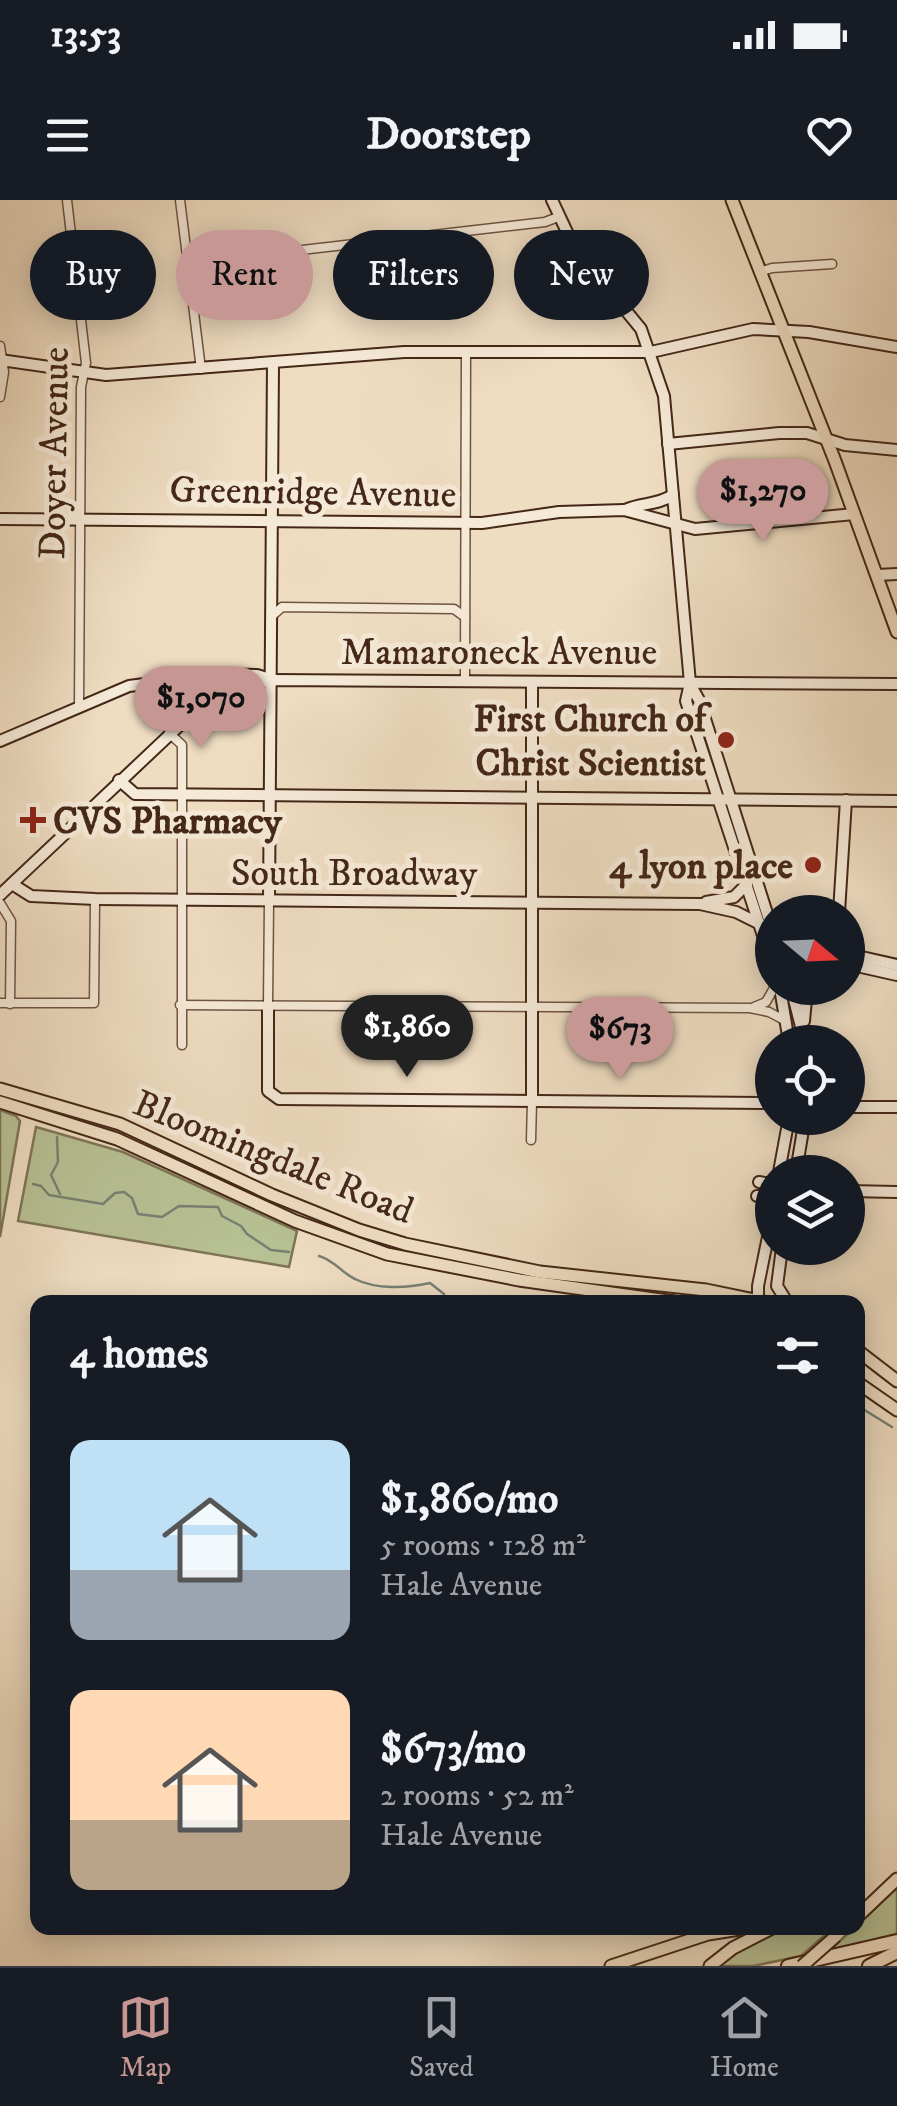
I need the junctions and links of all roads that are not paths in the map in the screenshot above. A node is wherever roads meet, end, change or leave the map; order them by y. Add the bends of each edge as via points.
1 (67, 200) edge
2 (180, 200) edge
3 (552, 200) edge
4 (732, 200) edge
5 (558, 217) junction
6 (184, 230) edge
7 (313, 249) edge
8 (832, 264) dead end
9 (759, 272) junction
10 (195, 320) edge
11 (784, 330) junction
12 (0, 346) edge
13 (897, 347) edge
14 (466, 351) junction
15 (651, 352) junction
16 (2, 360) edge
17 (273, 362) junction
18 (201, 369) junction
19 (84, 374) junction
20 (0, 397) edge
21 (827, 440) junction
22 (668, 444) junction
23 (897, 450) edge
24 (673, 496) junction
25 (650, 506) junction
26 (624, 510) junction
27 (854, 514) junction
28 (0, 519) edge
29 (80, 519) junction
30 (272, 520) junction
31 (465, 522) junction
32 (676, 526) junction
33 (897, 574) edge
34 (877, 575) junction
35 (272, 616) junction
36 (465, 617) junction
37 (897, 632) edge
38 (184, 679) junction
39 (465, 679) junction
40 (272, 680) junction
41 (532, 682) junction
42 (690, 683) junction
43 (897, 684) edge
44 (231, 690) junction
45 (79, 707) junction
46 (169, 733) junction
47 (0, 741) edge
48 (119, 780) junction
49 (182, 792) junction
50 (271, 794) junction
51 (532, 796) junction
52 (723, 798) junction
53 (846, 800) junction
54 (897, 800) edge
55 (12, 884) junction
56 (747, 884) junction
57 (0, 895) edge
58 (758, 895) edge
59 (840, 895) edge
60 (95, 899) junction
61 (181, 900) junction
62 (269, 900) junction
63 (532, 903) junction
64 (0, 904) edge
65 (700, 904) junction
66 (755, 909) edge
67 (755, 922) edge
68 (865, 957) edge
69 (897, 964) edge
70 (865, 968) edge
71 (897, 975) edge
72 (5, 1003) edge
73 (180, 1004) junction
74 (268, 1005) junction
75 (758, 1005) edge
76 (782, 1005) edge
77 (531, 1007) junction
78 (750, 1008) junction
79 (786, 1021) junction
80 (787, 1025) edge
81 (182, 1045) dead end
82 (0, 1088) edge
83 (0, 1102) edge
84 (532, 1102) junction
85 (755, 1102) edge
86 (865, 1107) edge
87 (897, 1107) edge
88 (532, 1140) dead end
89 (865, 1192) edge
90 (897, 1192) edge
91 (766, 1265) edge
92 (775, 1265) edge
93 (779, 1265) edge
94 (626, 1295) edge
95 (729, 1295) edge
96 (763, 1295) edge
97 (764, 1295) edge
98 (782, 1295) edge
99 (865, 1357) edge
100 (897, 1382) edge
101 (865, 1384) edge
102 (865, 1385) edge
103 (897, 1402) edge
104 (897, 1410) edge
105 (897, 1877) edge
106 (865, 1898) edge
107 (865, 1909) edge
108 (705, 1935) edge
109 (758, 1935) edge
110 (837, 1935) edge
111 (897, 1941) edge
112 (897, 1952) edge
113 (612, 1966) edge
114 (710, 1966) edge
115 (788, 1966) edge
116 (802, 1966) edge
117 (868, 1966) edge

1 - 19 street, Doyer Avenue
2 - 6 street
3 - 5 street
4 - 9 main road
5 - 7 street
5 - 15 street via 585,262 635,318
8 - 9 street
9 - 11 main road
10 - 18 street
11 - 13 street
11 - 15 street via 741,330
11 - 21 main road
12 - 16 street
14 - 15 street
14 - 17 street
14 - 31 street
15 - 22 street
16 - 19 street
16 - 20 street
17 - 18 street
17 - 30 street
18 - 19 street
19 - 29 street, Doyer Avenue
21 - 22 street via 779,433
21 - 23 street
21 - 27 main road
22 - 24 street
24 - 25 street, Greenridge Avenue
24 - 32 street
25 - 26 street, Greenridge Avenue
25 - 32 street
26 - 31 street, Greenridge Avenue
26 - 32 street, Greenridge Avenue
27 - 32 street, Greenridge Avenue
27 - 34 main road
28 - 29 street, Greenridge Avenue
29 - 30 street, Greenridge Avenue
29 - 45 street, Doyer Avenue
30 - 31 street, Greenridge Avenue
30 - 35 street
31 - 36 street
32 - 42 street
33 - 34 street
34 - 37 main road
35 - 36 street via 282,607 454,609
35 - 40 street
36 - 39 street
38 - 40 street via 222,674
38 - 44 street
38 - 45 street via 130,686
39 - 40 street, Mamaroneck Avenue
39 - 41 street, Mamaroneck Avenue
40 - 44 street, Mamaroneck Avenue
40 - 50 street
41 - 42 street, Mamaroneck Avenue
41 - 51 street
42 - 43 street, Mamaroneck Avenue
42 - 52 street
44 - 46 street, Mamaroneck Avenue
45 - 47 street
46 - 48 street, Mamaroneck Avenue
46 - 49 street via 182,744
48 - 49 street via 135,794
48 - 55 street, Mamaroneck Avenue
49 - 50 street
49 - 61 street
50 - 51 street
50 - 62 street
51 - 52 street
51 - 63 street
52 - 53 street
52 - 56 street
52 - 58 street
53 - 54 street
53 - 59 street
55 - 57 street, Mamaroneck Avenue
55 - 60 street, South Broadway via 27,896
56 - 65 street, South Broadway via 734,897
56 - 66 street
60 - 61 street, South Broadway
60 - 72 street via 94,1004
61 - 62 street, South Broadway
61 - 73 street
62 - 63 street, South Broadway
62 - 74 street
63 - 65 street, South Broadway
63 - 77 street
64 - 72 street via 11,921
65 - 67 street, South Broadway
68 - 69 street
70 - 71 street
73 - 74 street
73 - 81 street
74 - 77 street
74 - 84 street via 272,1097
75 - 78 street
76 - 79 street
77 - 78 street
77 - 84 street
78 - 79 street
79 - 80 street
82 - 95 main road, Bloomingdale Road via 120,1124 272,1195 405,1244 564,1276
83 - 94 main road, Bloomingdale Road via 117,1139 315,1230 387,1254
84 - 85 street
84 - 88 street
86 - 87 street
89 - 90 street
91 - 96 street
92 - 97 street
93 - 98 street via 776,1286
99 - 100 main road
101 - 103 main road
102 - 104 main road
105 - 106 main road
105 - 107 main road
108 - 113 main road
109 - 114 main road
110 - 116 main road, bridge
111 - 115 highway
112 - 117 highway

